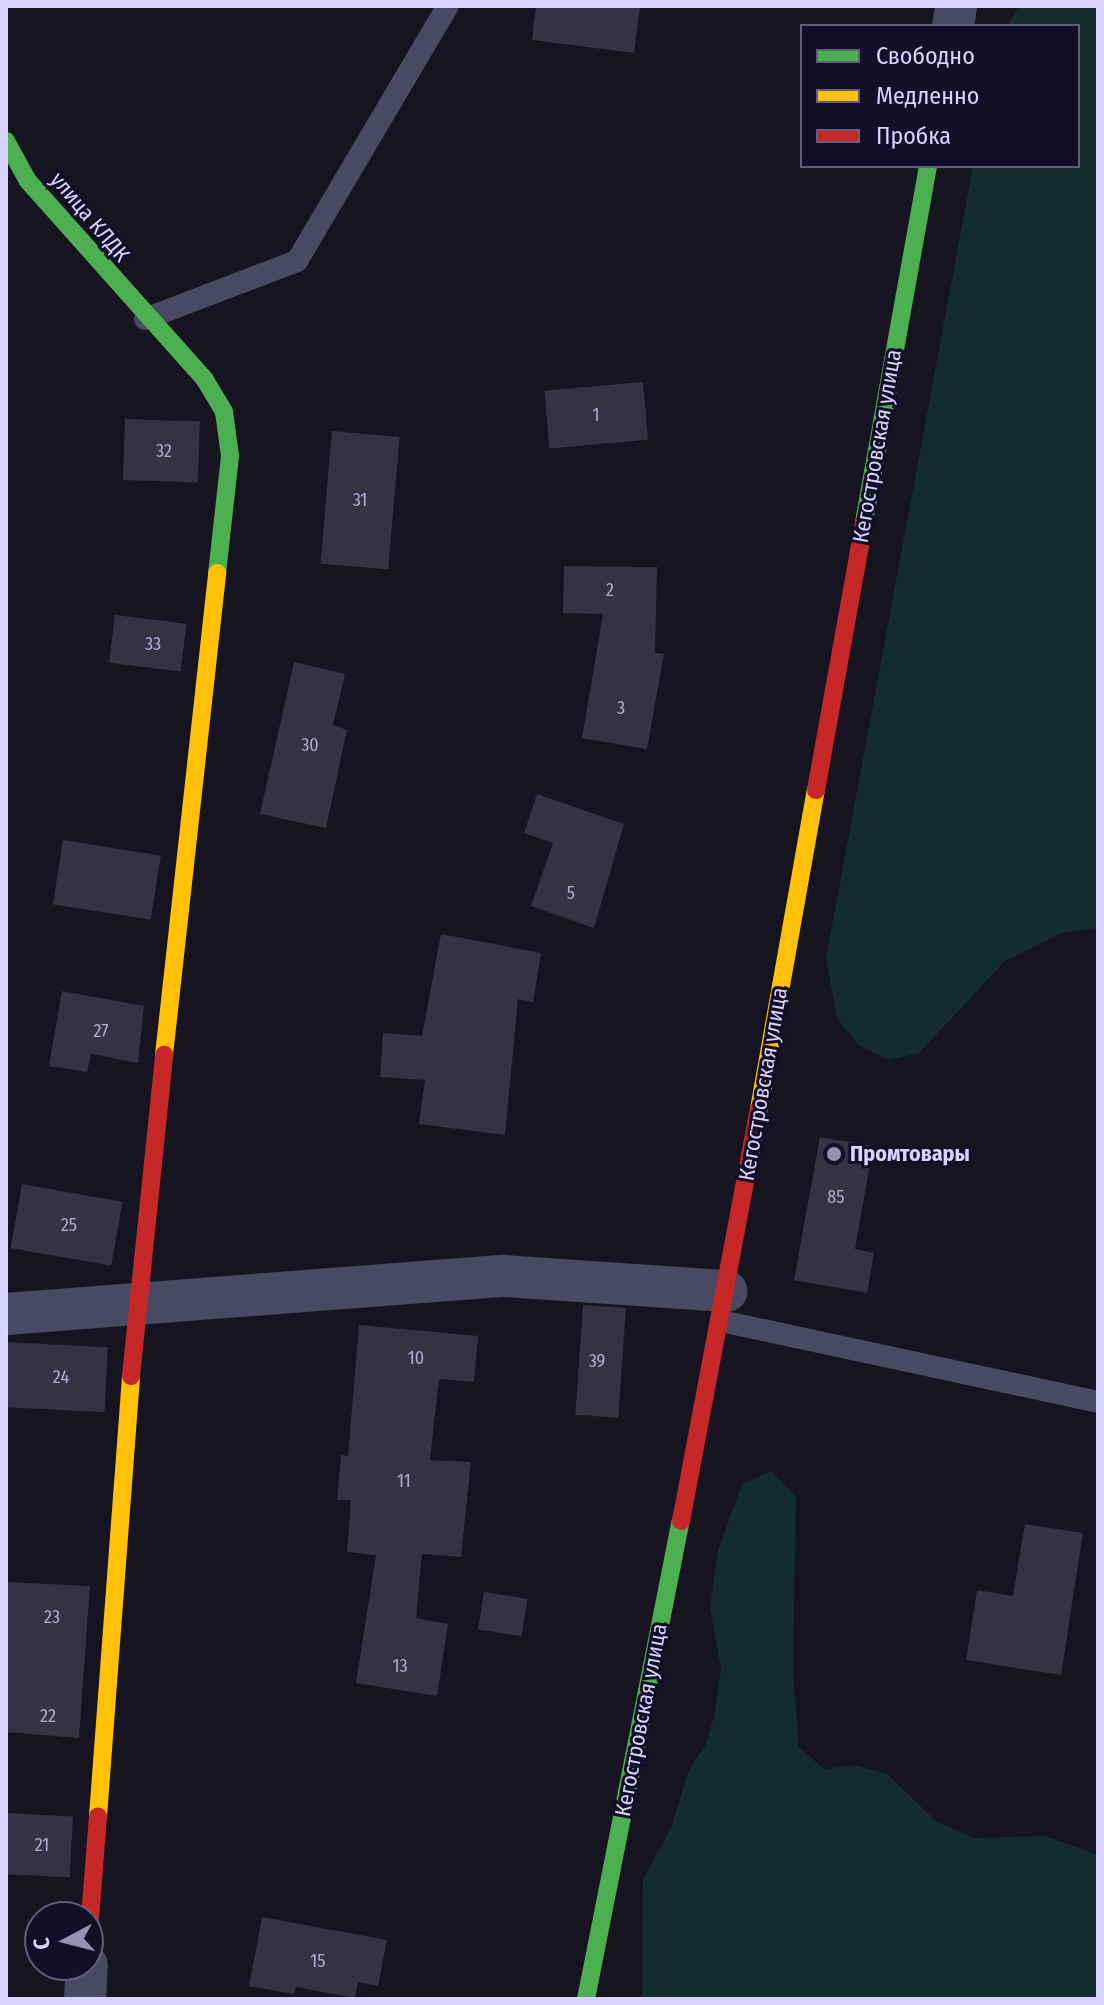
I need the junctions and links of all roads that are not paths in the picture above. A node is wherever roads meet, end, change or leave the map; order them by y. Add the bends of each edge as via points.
1 (448, 6) edge
2 (6, 141) edge
3 (928, 168) edge
4 (145, 319) junction
5 (137, 1300) junction
6 (723, 1306) junction
7 (6, 1314) edge
8 (1098, 1402) edge
9 (91, 1901) edge
10 (586, 1999) edge

1 - 4 lane via 297,261
2 - 4 street, улица КЛДК via 28,181
3 - 6 street, Кегостровская улица
4 - 5 street, улица КЛДК via 205,380 224,412 230,456
5 - 6 street via 504,1276
5 - 7 street
5 - 9 street, улица КЛДК
6 - 8 lane
6 - 10 street, Кегостровская улица

